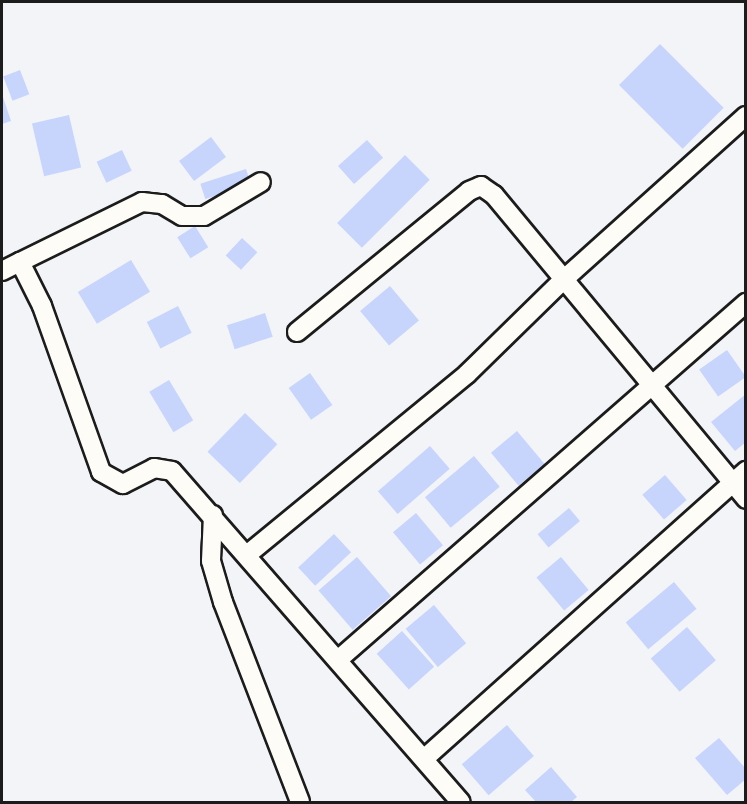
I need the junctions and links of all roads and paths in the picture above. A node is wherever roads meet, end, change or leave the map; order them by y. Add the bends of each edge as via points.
1 (746, 116) edge
2 (261, 182) dead end
3 (20, 262) junction
4 (2, 271) edge
5 (562, 281) junction
6 (746, 303) edge
7 (297, 332) dead end
8 (652, 385) junction
9 (739, 477) edge
10 (746, 499) edge
11 (213, 515) junction
12 (248, 554) junction
13 (339, 659) junction
14 (425, 758) junction
15 (300, 802) edge
16 (461, 802) edge

1 - 5 street
2 - 3 street via 204,216 182,216 162,204 142,202
3 - 4 street
3 - 11 street via 42,306 101,472 123,484 154,468 172,471
5 - 7 street via 494,195 481,186 469,191
5 - 8 street
5 - 12 street via 467,374
6 - 8 street
8 - 9 street
8 - 13 street
9 - 10 street
9 - 14 street
11 - 12 street
11 - 15 street via 211,561 223,602
12 - 13 street
13 - 14 street
14 - 16 street

